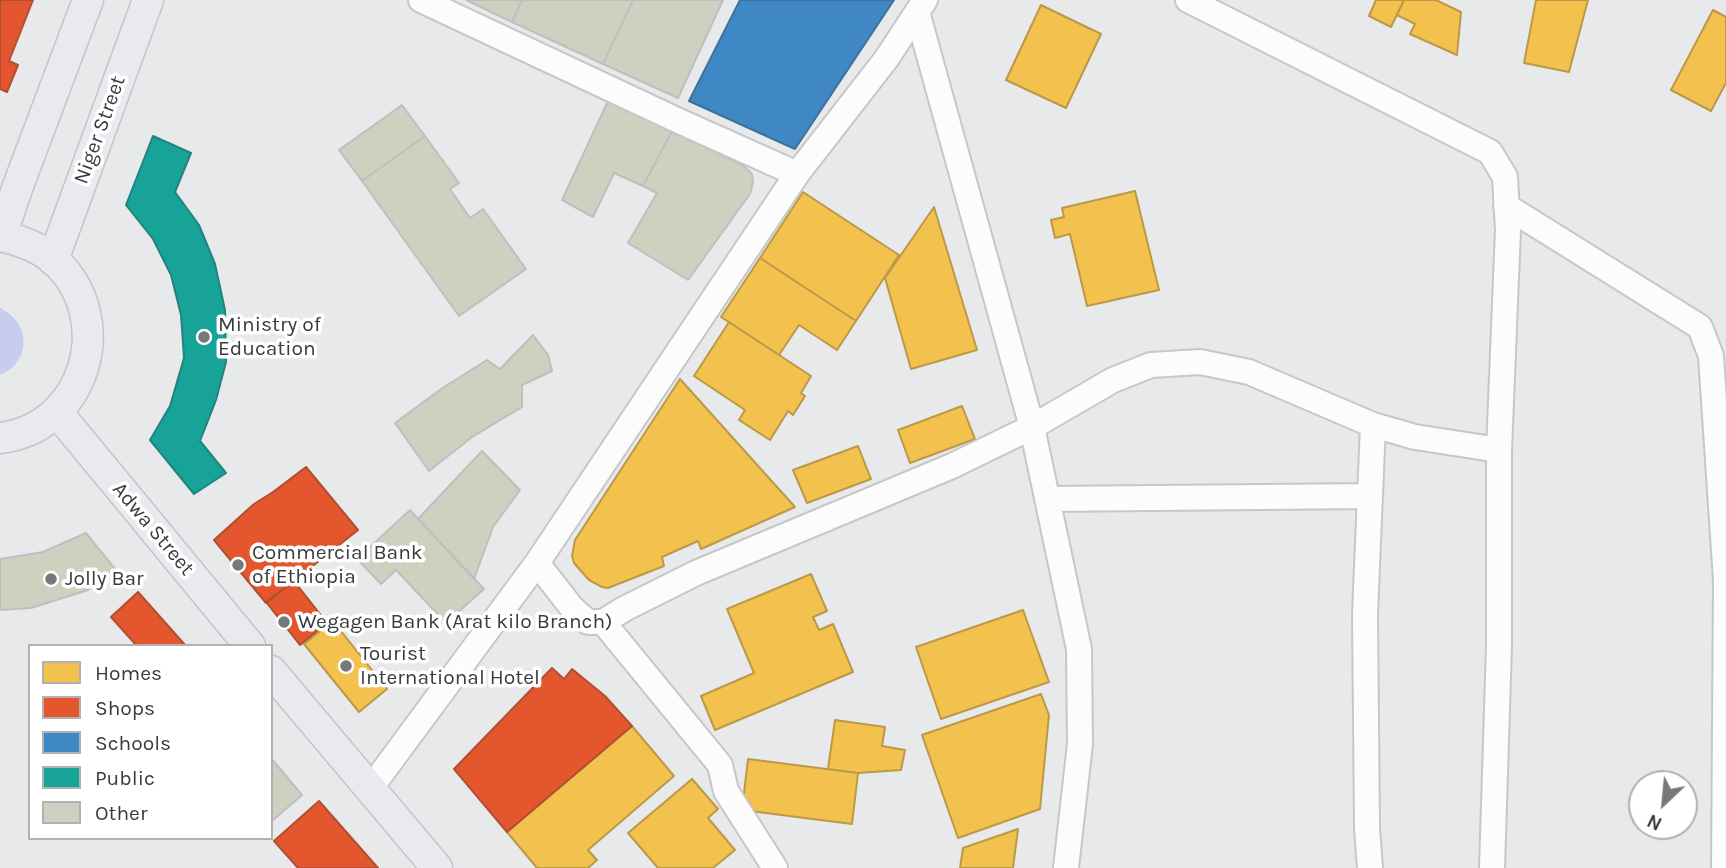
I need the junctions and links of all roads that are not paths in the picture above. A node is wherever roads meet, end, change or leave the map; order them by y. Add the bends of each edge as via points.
1 (88, 0) edge
2 (148, 0) edge
3 (421, 0) edge
4 (1188, 0) edge
5 (921, 6) edge
6 (797, 174) junction
7 (1506, 206) junction
8 (1, 236) edge
9 (53, 260) junction
10 (57, 412) junction
11 (1373, 425) junction
12 (1032, 427) junction
13 (0, 438) edge
14 (1499, 450) junction
15 (1370, 496) junction
16 (1048, 499) junction
17 (537, 562) junction
18 (603, 622) junction
19 (248, 644) edge
20 (273, 673) edge
21 (370, 789) junction
22 (437, 868) edge
23 (775, 868) edge
24 (1066, 868) edge
25 (1370, 868) edge
26 (1492, 868) edge
27 (1724, 868) edge

1 - 8 main road
2 - 9 main road, Niger Street
3 - 6 street
4 - 7 street via 1490,152 1505,177
5 - 6 street via 887,58
5 - 12 street
6 - 17 street
7 - 14 street
7 - 27 street via 1700,327 1711,356 1726,581
8 - 9 main road via 40,250
9 - 10 main road via 68,275 82,302 88,332 83,370
10 - 13 main road via 32,429
10 - 19 main road, Adwa Street
11 - 12 street via 1249,372 1200,362 1138,370
11 - 14 street via 1415,437
11 - 15 street
12 - 16 street
12 - 18 street via 952,466 696,573
14 - 26 street
15 - 16 street
15 - 25 street via 1365,614
16 - 24 street via 1079,649 1080,744
17 - 18 street via 572,608 588,622
17 - 21 street
18 - 23 street via 720,765 726,791
20 - 21 main road
21 - 22 main road

